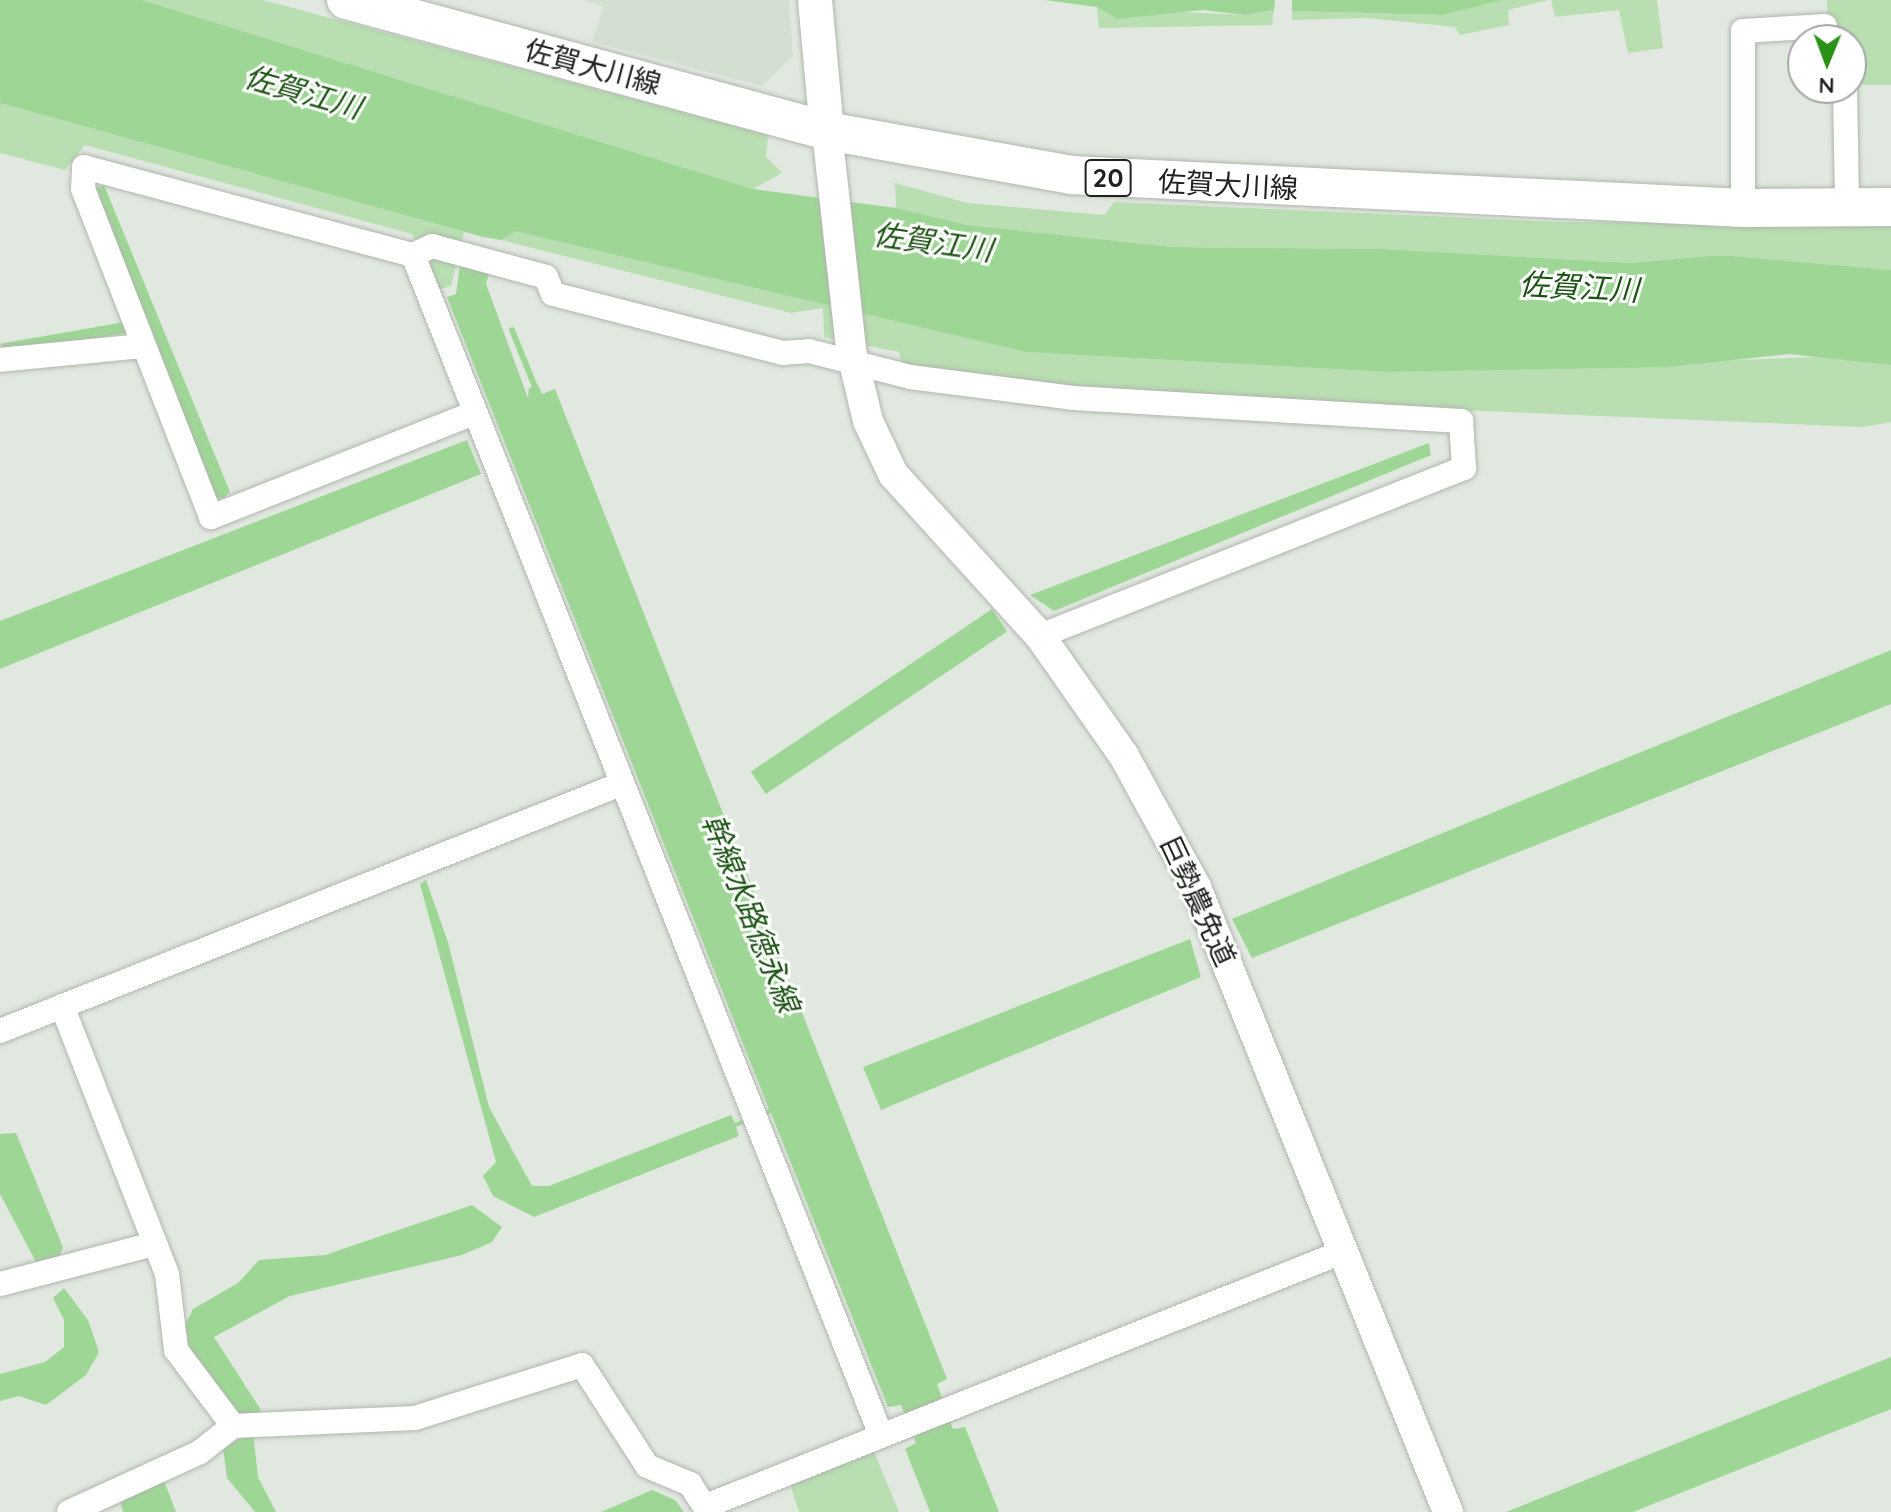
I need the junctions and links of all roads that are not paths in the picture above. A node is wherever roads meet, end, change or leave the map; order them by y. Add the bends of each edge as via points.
1 (346, 0) edge
2 (815, 0) edge
3 (1787, 28) edge
4 (1845, 104) edge
5 (827, 131) junction
6 (1891, 207) edge
7 (1743, 208) junction
8 (1847, 208) junction
9 (413, 255) junction
10 (143, 346) junction
11 (853, 357) junction
12 (0, 360) edge
13 (474, 413) junction
14 (1040, 636) junction
15 (621, 784) junction
16 (62, 1006) junction
17 (0, 1031) edge
18 (154, 1244) junction
19 (1345, 1251) junction
20 (0, 1284) edge
21 (233, 1426) junction
22 (892, 1430) junction
23 (707, 1509) edge
24 (69, 1512) edge
25 (1448, 1512) edge

1 - 5 main road, 佐賀大川線 / 20
2 - 5 main road
3 - 7 street via 1743,31
4 - 8 street
5 - 7 main road, 佐賀大川線 / 20 via 1071,175
5 - 11 street, 巨勢農免道
6 - 8 main road, 佐賀大川線 / 20
7 - 8 main road, 佐賀大川線 / 20
9 - 10 street via 84,167 83,189
9 - 11 street via 432,246 546,277 553,294 782,353
9 - 13 street
10 - 12 street
10 - 13 street via 211,517
11 - 14 street, 巨勢農免道 via 868,421 893,474
11 - 14 street via 1073,398 1461,421 1464,468
13 - 15 street
14 - 19 street, 巨勢農免道 via 1124,756 1196,887
15 - 16 street
15 - 22 street via 752,1118
16 - 17 street
16 - 18 street
18 - 20 street
18 - 21 street via 167,1274 176,1350
19 - 22 street
19 - 25 street, 巨勢農免道
21 - 23 street via 415,1418 582,1365 647,1466 690,1484
21 - 24 street via 200,1452
22 - 23 street

